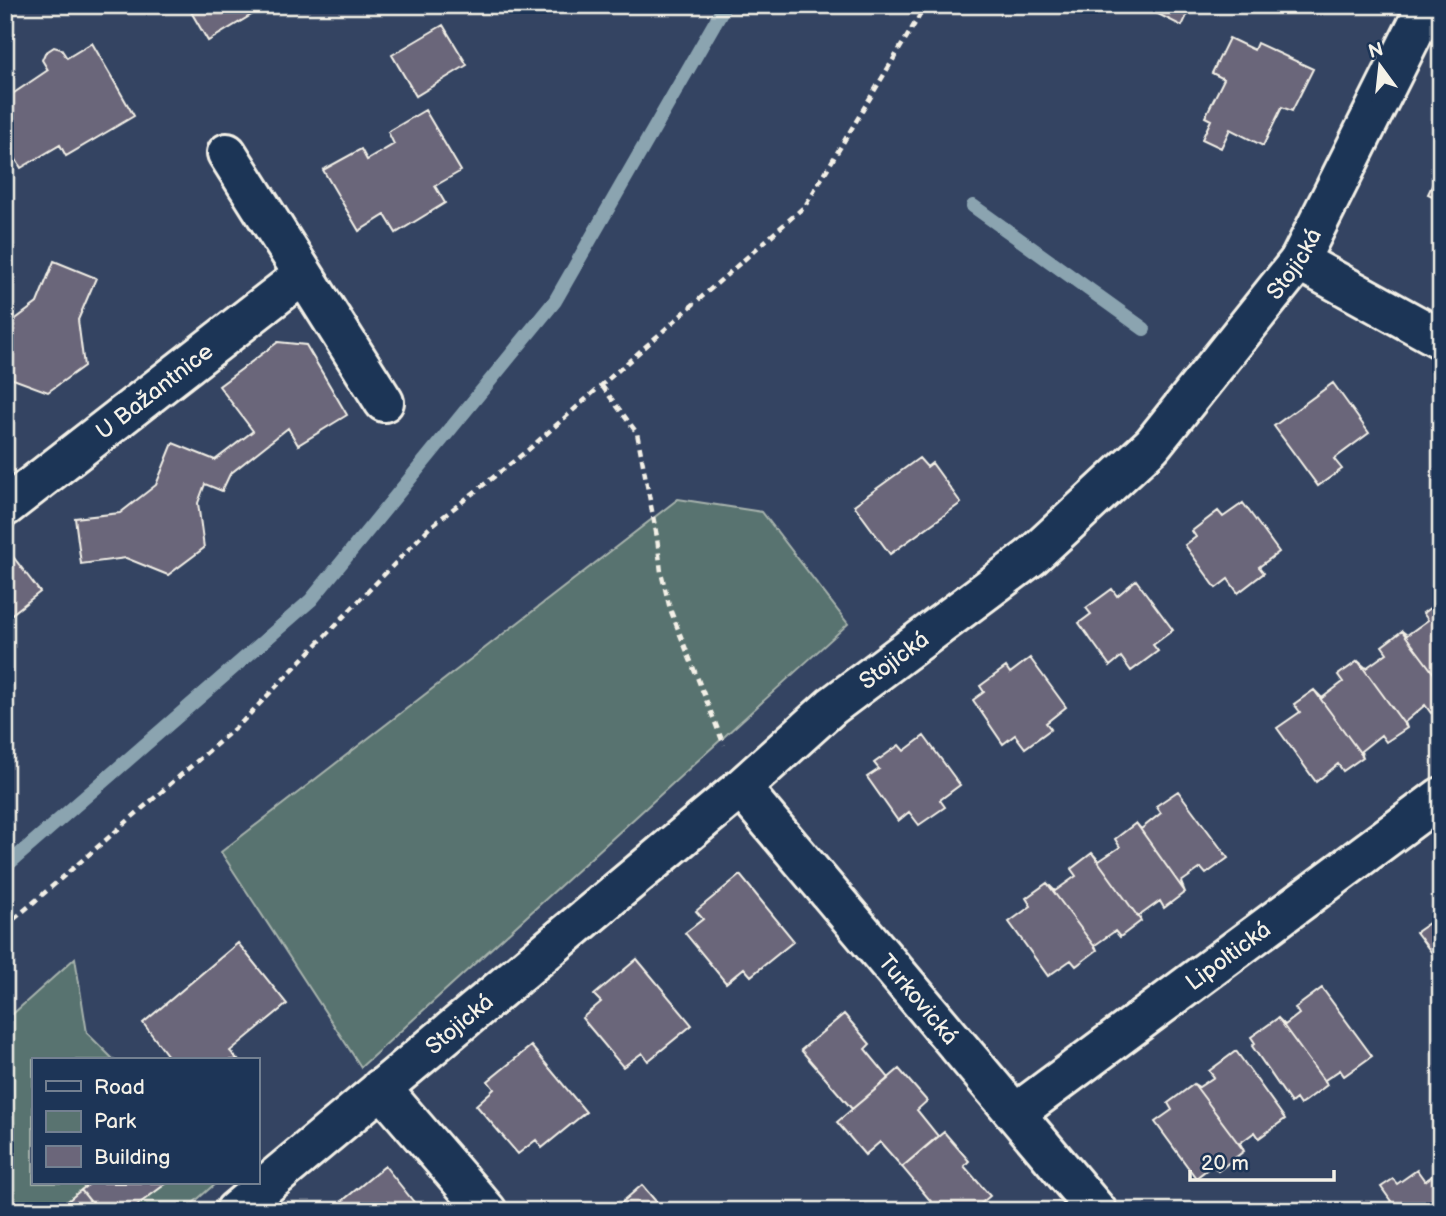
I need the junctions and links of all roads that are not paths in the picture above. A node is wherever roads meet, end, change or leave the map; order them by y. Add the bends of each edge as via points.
1 (1427, 5) edge
2 (227, 153) dead end
3 (1299, 261) junction
4 (303, 275) junction
5 (1441, 340) edge
6 (384, 402) dead end
7 (5, 507) edge
8 (741, 788) junction
9 (1441, 797) edge
10 (381, 1088) junction
11 (1016, 1113) junction
12 (235, 1211) edge
13 (486, 1211) edge
14 (1097, 1211) edge

1 - 3 street, Stojická
2 - 4 street
3 - 5 street
3 - 8 street, Stojická via 1152,445 1031,557 832,706
4 - 6 street
4 - 7 street, U Bažantnice
8 - 10 street, Stojická
8 - 11 street, Turkovická
9 - 11 street, Lipoltická
10 - 12 street, Stojická
10 - 13 street
11 - 14 street, Turkovická

